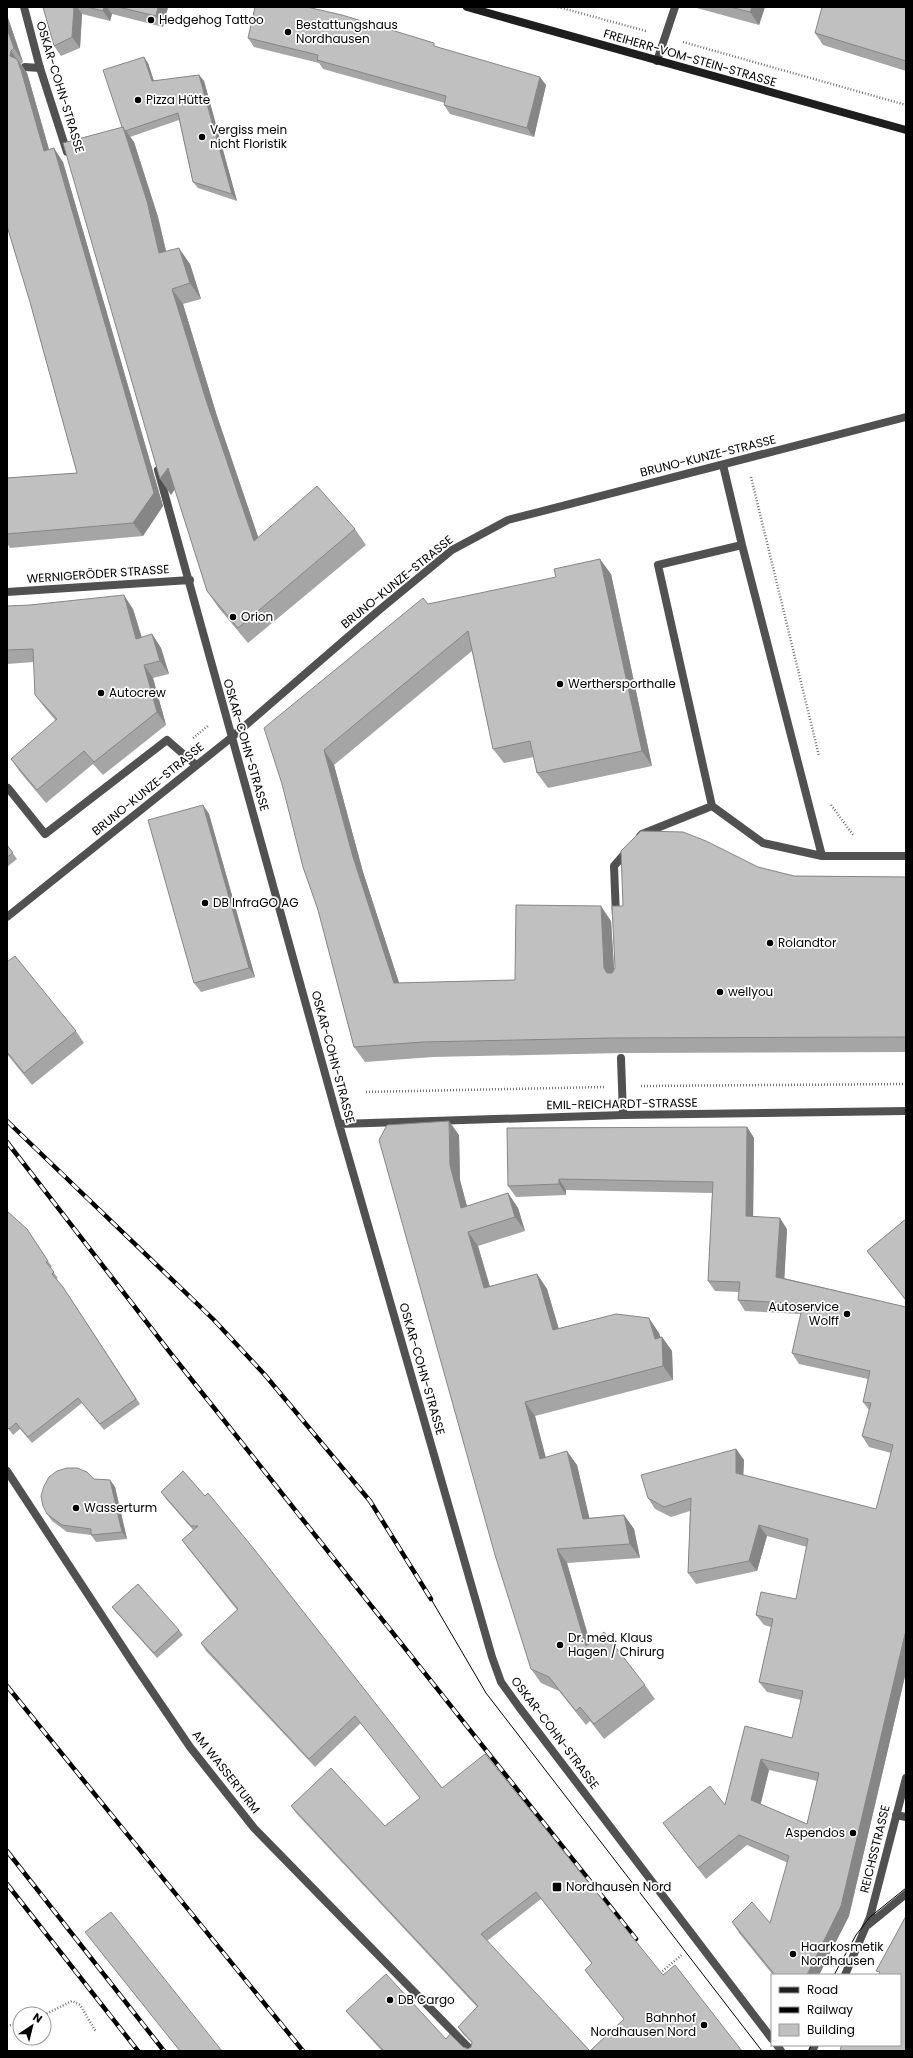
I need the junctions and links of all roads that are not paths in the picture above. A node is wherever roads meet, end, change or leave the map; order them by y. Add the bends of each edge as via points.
1 (24, 7) edge
2 (468, 7) edge
3 (675, 7) edge
4 (657, 61) junction
5 (25, 67) dead end
6 (40, 68) junction
7 (906, 130) edge
8 (68, 157) edge
9 (906, 417) edge
10 (157, 464) edge
11 (723, 465) junction
12 (742, 545) junction
13 (190, 580) junction
14 (7, 592) edge
15 (232, 737) junction
16 (196, 765) junction
17 (8, 788) dead end
18 (712, 806) junction
19 (822, 856) junction
20 (906, 856) edge
21 (7, 917) edge
22 (617, 928) edge
23 (620, 1058) edge
24 (906, 1111) edge
25 (623, 1115) junction
26 (339, 1124) junction
27 (7, 1471) edge
28 (906, 1778) edge
29 (896, 1815) junction
30 (906, 1817) edge
31 (906, 1894) edge
32 (867, 1926) junction
33 (845, 1974) edge
34 (771, 2038) edge
35 (472, 2051) edge

1 - 6 street, OSKAR-COHN-STRASSE
2 - 4 main road, FREIHERR-VOM-STEIN-STRASSE
3 - 4 street
4 - 7 main road, FREIHERR-VOM-STEIN-STRASSE
5 - 6 street
6 - 8 street, OSKAR-COHN-STRASSE
9 - 11 street, BRUNO-KUNZE-STRASSE
10 - 13 street, OSKAR-COHN-STRASSE
11 - 12 street
11 - 15 street, BRUNO-KUNZE-STRASSE via 508,520 459,546 378,611
12 - 18 street via 658,565
12 - 19 street
13 - 14 street, WERNIGERÖDER STRASSE
13 - 15 street, OSKAR-COHN-STRASSE
15 - 16 street, BRUNO-KUNZE-STRASSE
15 - 26 street, OSKAR-COHN-STRASSE
16 - 17 street via 167,740 45,834
16 - 21 street, BRUNO-KUNZE-STRASSE
18 - 19 street via 763,843
18 - 22 street via 642,834 614,866
19 - 20 street
23 - 25 street
24 - 25 street, EMIL-REICHARDT-STRASSE
25 - 26 street, EMIL-REICHARDT-STRASSE
26 - 34 street, OSKAR-COHN-STRASSE via 501,1682
27 - 35 street, AM WASSERTURM via 182,1734 249,1821
28 - 29 street, REICHSSTRASSE
29 - 30 street
29 - 32 street, REICHSSTRASSE
31 - 32 street
32 - 33 street, REICHSSTRASSE

